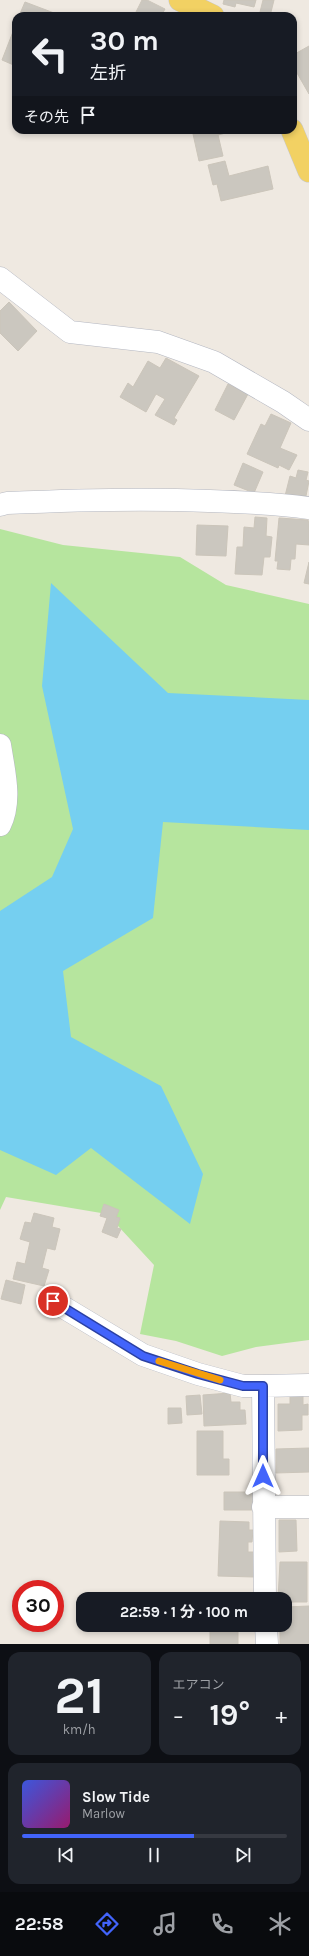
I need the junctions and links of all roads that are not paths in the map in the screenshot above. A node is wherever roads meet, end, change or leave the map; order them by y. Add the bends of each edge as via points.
1 (180, 0) edge
2 (208, 9) edge
3 (294, 134) edge
4 (309, 171) edge
5 (0, 278) edge
6 (309, 420) edge
7 (0, 505) edge
8 (309, 508) edge
9 (0, 745) edge
10 (0, 825) edge
11 (53, 1301) dead end
12 (309, 1385) edge
13 (263, 1386) junction
14 (263, 1507) junction
15 (309, 1507) edge
16 (266, 1592) edge
17 (266, 1632) edge
18 (267, 1644) edge

1 - 2 main road
3 - 4 main road
5 - 6 street via 70,332 158,342 214,362
7 - 8 street via 52,501 171,499 252,502
9 - 10 street via 6,782 6,813
11 - 13 street via 143,1356 243,1386
12 - 13 street
13 - 14 street
14 - 15 street
14 - 16 street
17 - 18 street

